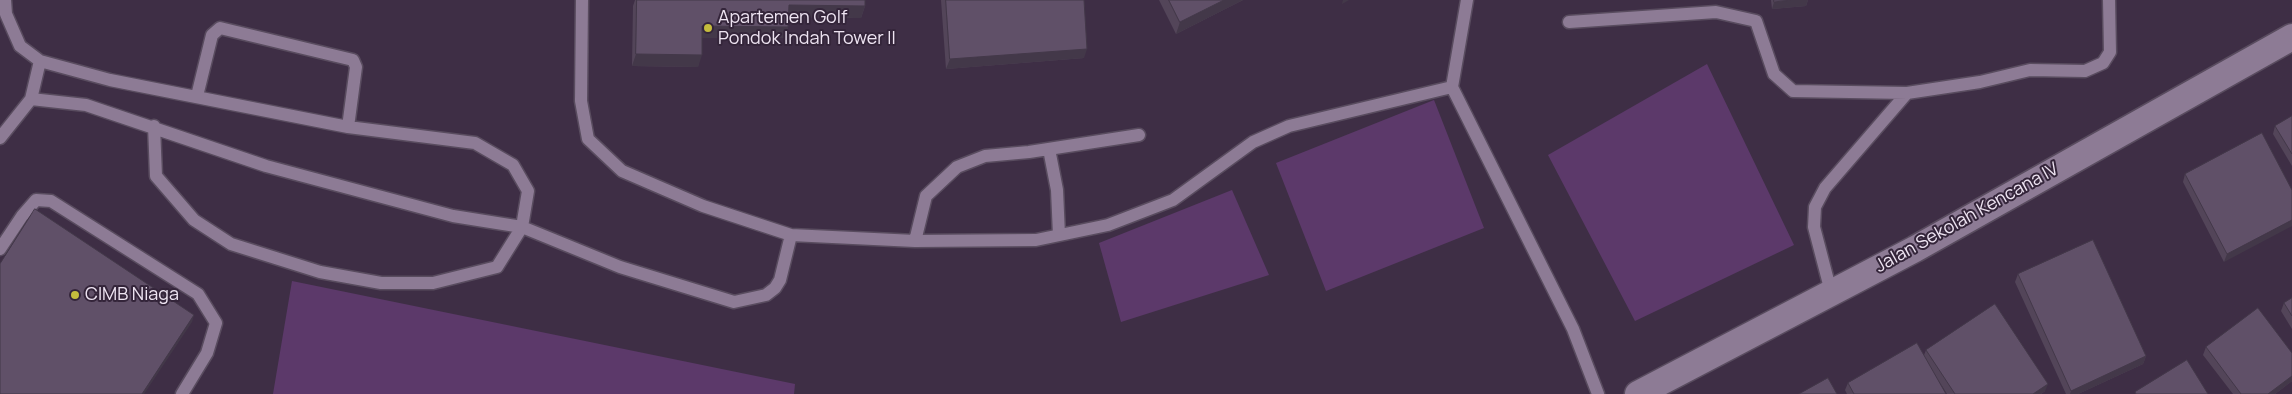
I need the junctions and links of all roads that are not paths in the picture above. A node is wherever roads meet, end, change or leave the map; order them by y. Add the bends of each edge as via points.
1 (5, 0) edge
2 (582, 0) edge
3 (1467, 0) edge
4 (2109, 0) edge
5 (1568, 22) dead end
6 (2292, 37) edge
7 (40, 61) junction
8 (1452, 87) junction
9 (1907, 93) junction
10 (197, 96) junction
11 (31, 99) junction
12 (154, 126) junction
13 (348, 127) junction
14 (1139, 135) dead end
15 (0, 138) edge
16 (1049, 149) junction
17 (522, 227) junction
18 (791, 235) junction
19 (1059, 235) junction
20 (915, 241) junction
21 (0, 249) edge
22 (1831, 292) junction
23 (182, 394) edge
24 (1598, 394) edge
25 (1638, 394) edge

1 - 7 lane via 6,14 20,46
2 - 18 lane via 582,101 588,139 622,171 703,206
3 - 8 lane
4 - 9 lane via 2110,52 2103,62 2085,71 2030,70 1980,82
5 - 9 lane via 1716,12 1756,21 1774,74 1793,91
6 - 22 street, Jalan Sekolah Kencana IV via 1915,249
7 - 10 lane via 110,80
7 - 11 lane
8 - 19 lane via 1289,126 1253,142 1173,200 1108,225
8 - 24 lane via 1573,329
9 - 22 lane via 1825,188 1816,207 1814,227
10 - 13 lane
10 - 13 lane via 212,35 220,28 353,60 356,66
11 - 12 lane via 86,105
11 - 15 lane
12 - 17 lane via 266,166 453,216
12 - 17 lane via 156,176 194,220 231,244 320,272 381,283 433,283 452,279 497,266
13 - 17 lane via 475,143 513,165 528,191
14 - 16 lane
16 - 19 lane
16 - 20 lane via 985,156 958,167 926,196
17 - 18 lane via 620,267 734,302 766,294 775,288
18 - 20 lane
19 - 20 lane via 1036,240
21 - 23 lane via 36,200 51,200 198,294 216,323 207,353
22 - 25 street, Jalan Sekolah Kencana IV

